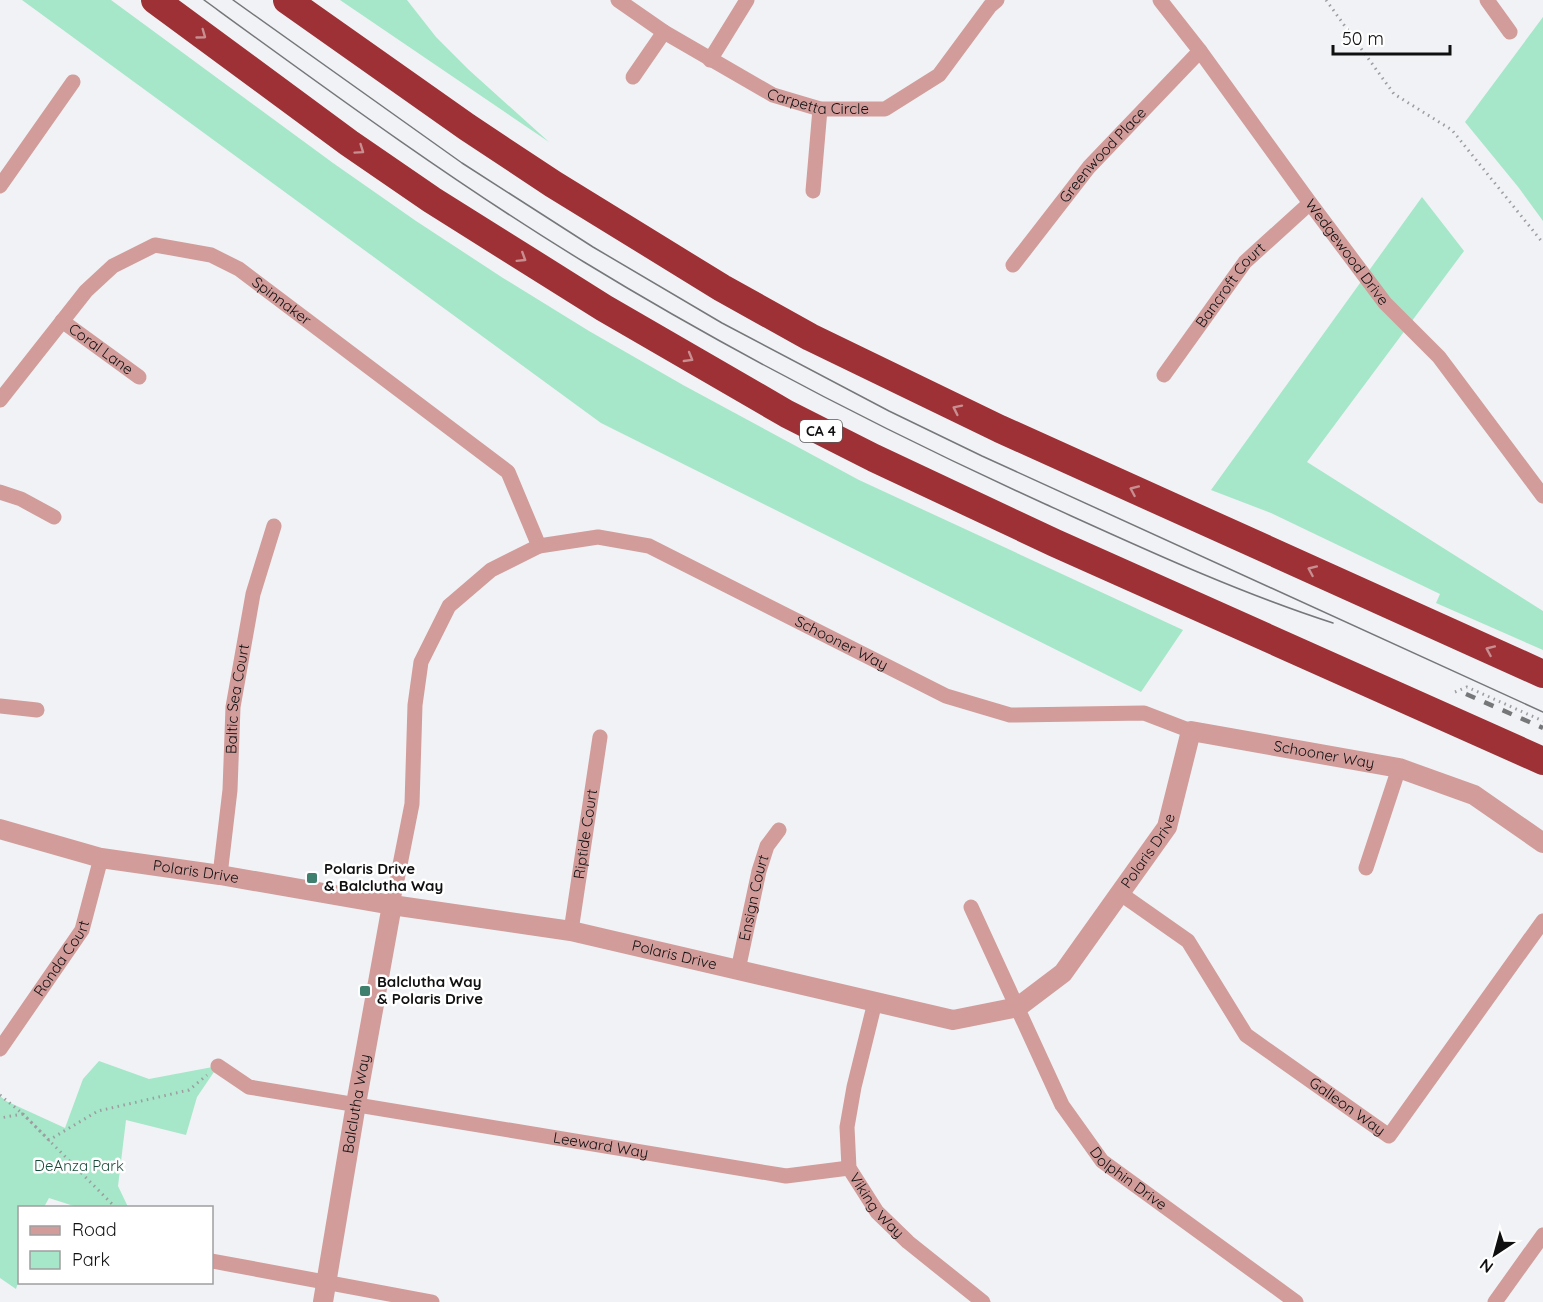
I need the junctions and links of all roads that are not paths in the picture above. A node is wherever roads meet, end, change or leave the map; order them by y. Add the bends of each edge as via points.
1 (155, 0) edge
2 (287, 0) edge
3 (618, 0) edge
4 (747, 0) edge
5 (997, 0) edge
6 (1160, 0) edge
7 (1487, 0) edge
8 (664, 32) junction
9 (1510, 32) dead end
10 (1200, 51) junction
11 (710, 60) junction
12 (633, 77) dead end
13 (73, 82) dead end
14 (820, 110) junction
15 (0, 186) edge
16 (813, 190) dead end
17 (1310, 203) junction
18 (1013, 265) dead end
19 (62, 321) junction
20 (1164, 375) dead end
21 (139, 376) dead end
22 (0, 400) edge
23 (0, 492) edge
24 (1543, 496) edge
25 (54, 517) dead end
26 (274, 526) dead end
27 (540, 546) junction
28 (1543, 674) edge
29 (0, 705) edge
30 (38, 710) dead end
31 (1191, 731) junction
32 (600, 738) dead end
33 (1543, 761) edge
34 (1399, 768) junction
35 (0, 829) edge
36 (779, 830) dead end
37 (1543, 843) edge
38 (101, 858) junction
39 (1366, 868) dead end
40 (220, 875) junction
41 (1121, 894) junction
42 (392, 905) junction
43 (971, 908) dead end
44 (1543, 921) edge
45 (571, 931) junction
46 (738, 970) junction
47 (875, 1002) junction
48 (1018, 1007) junction
49 (0, 1049) edge
50 (218, 1066) road end
51 (356, 1104) junction
52 (849, 1168) junction
53 (1543, 1235) edge
54 (213, 1262) edge
55 (324, 1293) edge
56 (432, 1302) edge
57 (983, 1302) edge
58 (1296, 1302) edge
59 (1495, 1302) edge

1 -> 33 highway, CA 4 via 432,200 604,308 787,414 1055,543
28 -> 2 highway via 1000,429 810,337 553,184
3 - 8 street, Carpetta Circle
4 - 11 street
5 - 14 street, Carpetta Circle via 939,75 885,109
6 - 10 street, Wedgewood Drive
7 - 9 street
8 - 11 street, Carpetta Circle
8 - 12 street
10 - 17 street, Wedgewood Drive
10 - 18 street, Greenwood Place via 1089,167
11 - 14 street, Carpetta Circle via 773,95
13 - 15 street
14 - 16 street
17 - 20 street, Bancroft Court via 1245,262
17 - 24 street, Wedgewood Drive via 1385,303 1439,357
19 - 21 street, Coral Lane
19 - 22 street, Spinnaker
19 - 27 street, Spinnaker via 113,266 155,245 211,255 239,269 508,472
23 - 25 street
26 - 40 street, Baltic Sea Court via 253,594 232,707 230,790
27 - 31 street, Schooner Way via 598,537 649,546 946,696 1010,715 1144,713
27 - 42 street, Schooner Way via 491,570 449,606 420,662 411,804
29 - 30 street
31 - 34 street, Schooner Way
31 - 41 street, Polaris Drive via 1167,827
32 - 45 street, Riptide Court
34 - 37 street, Schooner Way via 1474,795
34 - 39 street
35 - 38 street, Polaris Drive
36 - 46 street, Ensign Court via 767,846 759,871
38 - 40 street, Polaris Drive
38 - 49 street, Ronda Court via 82,930
40 - 42 street, Polaris Drive
41 - 44 street, Galleon Way via 1188,941 1246,1035 1389,1136
41 - 48 street, Polaris Drive via 1063,973
42 - 45 street, Polaris Drive
42 - 51 street, Balclutha Way
43 - 48 street, Dolphin Drive
45 - 46 street, Polaris Drive
46 - 47 street, Polaris Drive
47 - 48 street, Polaris Drive via 953,1020
47 - 52 street, Viking Way via 847,1127
48 - 58 street, Dolphin Drive via 1062,1105 1102,1161
50 - 51 street, Leeward Way via 249,1087
51 - 52 street, Leeward Way via 786,1176
51 - 55 street, Balclutha Way
52 - 57 street, Viking Way via 877,1212
53 - 59 street
54 - 55 street
55 - 56 street

